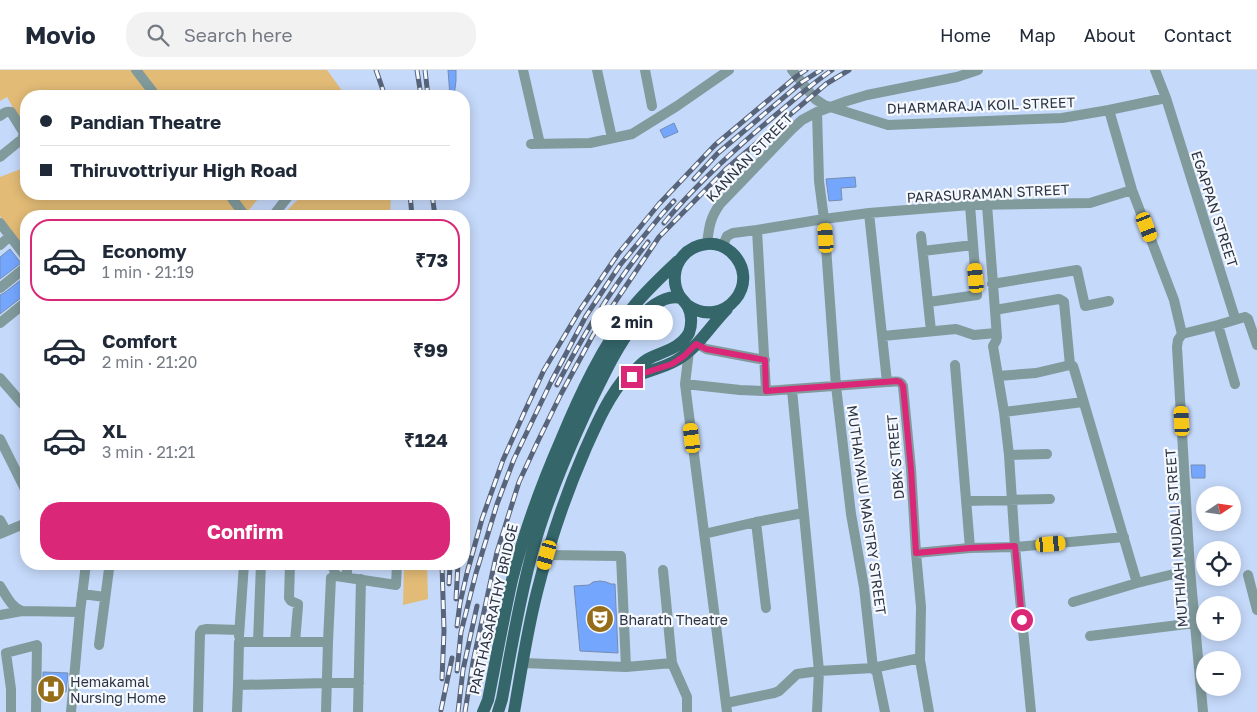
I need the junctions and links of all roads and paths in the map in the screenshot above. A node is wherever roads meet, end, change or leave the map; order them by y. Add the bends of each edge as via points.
1 (136, 70) edge
2 (523, 70) edge
3 (597, 70) edge
4 (645, 70) edge
5 (729, 70) edge
6 (792, 70) edge
7 (978, 70) edge
8 (1155, 70) edge
9 (151, 90) edge
10 (1166, 98) junction
11 (652, 106) dead end
12 (829, 106) junction
13 (1109, 110) junction
14 (817, 112) junction
15 (0, 116) edge
16 (20, 127) edge
17 (612, 138) junction
18 (20, 140) edge
19 (0, 157) edge
20 (1132, 190) junction
21 (285, 200) edge
22 (970, 205) junction
23 (987, 205) junction
24 (278, 210) edge
25 (869, 213) junction
26 (824, 219) junction
27 (0, 223) edge
28 (757, 230) junction
29 (10, 236) junction
30 (921, 236) dead end
31 (707, 244) junction
32 (0, 245) edge
33 (973, 245) junction
34 (722, 246) junction
35 (20, 250) edge
36 (923, 251) junction
37 (682, 257) junction
38 (20, 272) edge
39 (992, 284) junction
40 (0, 288) edge
41 (1109, 301) dead end
42 (684, 302) junction
43 (929, 302) junction
44 (729, 306) junction
45 (20, 307) edge
46 (995, 310) junction
47 (1238, 319) junction
48 (0, 323) edge
49 (1218, 326) junction
50 (931, 331) junction
51 (996, 333) junction
52 (1182, 334) junction
53 (882, 336) junction
54 (1257, 345) edge
55 (693, 348) junction
56 (765, 360) junction
57 (955, 365) dead end
58 (1070, 366) junction
59 (599, 372) junction
60 (628, 374) junction
61 (998, 376) junction
62 (0, 378) edge
63 (887, 382) junction
64 (685, 384) junction
65 (1235, 384) dead end
66 (836, 386) junction
67 (792, 390) junction
68 (766, 391) junction
69 (20, 401) edge
70 (1083, 402) junction
71 (1004, 412) junction
72 (0, 439) edge
73 (1048, 454) dead end
74 (1009, 456) junction
75 (20, 479) edge
76 (1050, 498) dead end
77 (1012, 500) junction
78 (966, 501) junction
79 (803, 513) junction
80 (0, 520) edge
81 (756, 522) junction
82 (20, 526) edge
83 (3, 533) edge
84 (704, 534) junction
85 (1124, 537) junction
86 (1015, 546) junction
87 (970, 548) junction
88 (916, 553) junction
89 (547, 555) junction
90 (85, 570) edge
91 (109, 570) edge
92 (244, 570) edge
93 (261, 570) edge
94 (290, 570) edge
95 (332, 570) edge
96 (347, 570) edge
97 (397, 570) edge
98 (663, 570) dead end
99 (1190, 570) junction
100 (1248, 575) dead end
101 (333, 577) junction
102 (347, 577) junction
103 (361, 579) junction
104 (1137, 583) junction
105 (0, 586) edge
106 (82, 594) junction
107 (105, 598) junction
108 (1072, 602) dead end
109 (766, 608) dead end
110 (1257, 610) edge
111 (22, 611) junction
112 (80, 612) junction
113 (0, 615) edge
114 (1195, 623) junction
115 (239, 630) junction
116 (1090, 636) dead end
117 (239, 642) junction
118 (258, 642) junction
119 (295, 642) junction
120 (328, 642) junction
121 (100, 645) dead end
122 (920, 658) junction
123 (523, 663) junction
124 (672, 664) junction
125 (626, 666) junction
126 (873, 668) junction
127 (819, 670) junction
128 (327, 682) junction
129 (359, 683) junction
130 (238, 685) junction
131 (726, 708) edge
132 (11, 712) edge
133 (36, 712) edge
134 (71, 712) edge
135 (198, 712) edge
136 (236, 712) edge
137 (326, 712) edge
138 (358, 712) edge
139 (484, 712) edge
140 (498, 712) edge
141 (514, 712) edge
142 (687, 712) edge
143 (817, 712) edge
144 (885, 712) edge
145 (929, 712) edge
146 (1031, 712) edge
147 (1203, 712) edge

1 - 9 street
2 - 17 street via 536,144 590,143
3 - 17 street
4 - 11 street
5 - 17 street via 632,134
6 - 12 street, DHARMARAJA KOIL STREET via 815,99
7 - 12 street, KANNAN STREET
8 - 10 street, EGAPPAN STREET
10 - 13 street, DHARMARAJA KOIL STREET
10 - 47 street, EGAPPAN STREET via 1235,318
12 - 13 street, DHARMARAJA KOIL STREET via 888,125 1062,118
12 - 14 street, KANNAN STREET
13 - 20 street
14 - 26 street, MUTHAIYALU MAISTRY STREET via 819,181
14 - 31 street, KANNAN STREET via 792,129 720,204 709,223
15 - 16 street via 11,112
18 - 19 street
20 - 23 street, PARASURAMAN STREET via 1090,203
20 - 52 street via 1174,300
21 - 24 street
22 - 23 street, PARASURAMAN STREET
22 - 25 street, PARASURAMAN STREET
22 - 33 street
23 - 39 street
25 - 26 street, PARASURAMAN STREET
25 - 53 street
26 - 28 street, PARASURAMAN STREET
26 - 66 street, MUTHAIYALU MAISTRY STREET
27 - 29 street
28 - 34 street, PARASURAMAN STREET via 729,234
28 - 56 street
29 - 32 street
29 - 35 street
30 - 36 street
31 - 34 main road
31 - 37 main road via 692,248
33 - 36 street
33 - 43 street via 978,295
34 - 44 main road via 736,257 743,274 740,292
36 - 43 street
37 - 42 main road via 674,278
37 - 59 main road, PARTHASARATHY BRIDGE via 633,308 608,344
38 - 40 street
39 - 41 street via 1077,270 1085,306
39 - 46 street
42 - 44 main road via 699,312 708,313
42 - 59 main road, PARTHASARATHY BRIDGE via 672,297 649,309
42 - 60 main road via 691,314 691,325 684,340 643,362 632,375
43 - 50 street
44 - 55 main road
45 - 48 street
46 - 51 street
46 - 58 street via 1063,300
47 - 49 street
47 - 54 street, EGAPPAN STREET via 1248,319
49 - 52 street
49 - 65 street
50 - 51 street via 956,329 974,335
50 - 53 street
51 - 61 street via 993,346
52 - 99 street, MUTHIAH MUDALI STREET via 1177,347
53 - 63 street
55 - 56 street
55 - 60 main road via 672,364 632,377
55 - 64 street
56 - 68 street
57 - 78 street
58 - 61 street
58 - 70 street via 1073,366
59 - 139 main road, PARTHASARATHY BRIDGE via 572,413 526,530
59 - 140 main road, PARTHASARATHY BRIDGE via 533,552
60 - 89 main road via 600,417 574,476
61 - 71 street
62 - 69 street
63 - 66 street
63 - 88 street, DBK STREET via 899,382 903,386
64 - 68 street
64 - 84 street
66 - 67 street
66 - 126 street, MUTHAIYALU MAISTRY STREET
67 - 68 street
67 - 79 street
70 - 71 street
70 - 85 street
71 - 74 street
72 - 75 street
73 - 74 street
74 - 77 street
76 - 77 street
77 - 78 street
77 - 86 street
78 - 87 street
79 - 81 street
79 - 127 street
80 - 83 street
81 - 84 street
81 - 109 street
82 - 83 street
84 - 131 street
85 - 86 street
85 - 104 street
86 - 87 street
86 - 146 street
87 - 88 street
88 - 122 street, DBK STREET
89 - 123 main road
89 - 125 street via 621,556
90 - 106 street
91 - 107 street
92 - 115 street
93 - 118 street
94 - 119 street via 289,598 298,604
95 - 101 street
96 - 102 street
97 - 103 street via 396,585
98 - 124 street
99 - 104 street
99 - 114 street, MUTHIAH MUDALI STREET
100 - 110 street
101 - 102 street
101 - 120 street
102 - 103 street
103 - 129 street
104 - 108 street
105 - 111 street via 11,603
106 - 107 street
106 - 112 street
107 - 121 street
111 - 112 street
111 - 113 street
112 - 134 street
114 - 116 street
114 - 147 street, MUTHIAH MUDALI STREET
115 - 117 street
115 - 135 street via 207,629 200,632
117 - 118 street
117 - 130 street
118 - 119 street
119 - 120 street
120 - 128 street
122 - 126 street
122 - 145 street, DBK STREET
123 - 125 street
123 - 141 main road
124 - 125 street
124 - 142 street via 687,697
126 - 127 street
126 - 144 street, MUTHAIYALU MAISTRY STREET via 877,673
127 - 131 street via 797,674 779,691
127 - 143 street
128 - 129 street
128 - 130 street
128 - 137 street
129 - 138 street
130 - 136 street
132 - 133 street via 6,653 37,645

